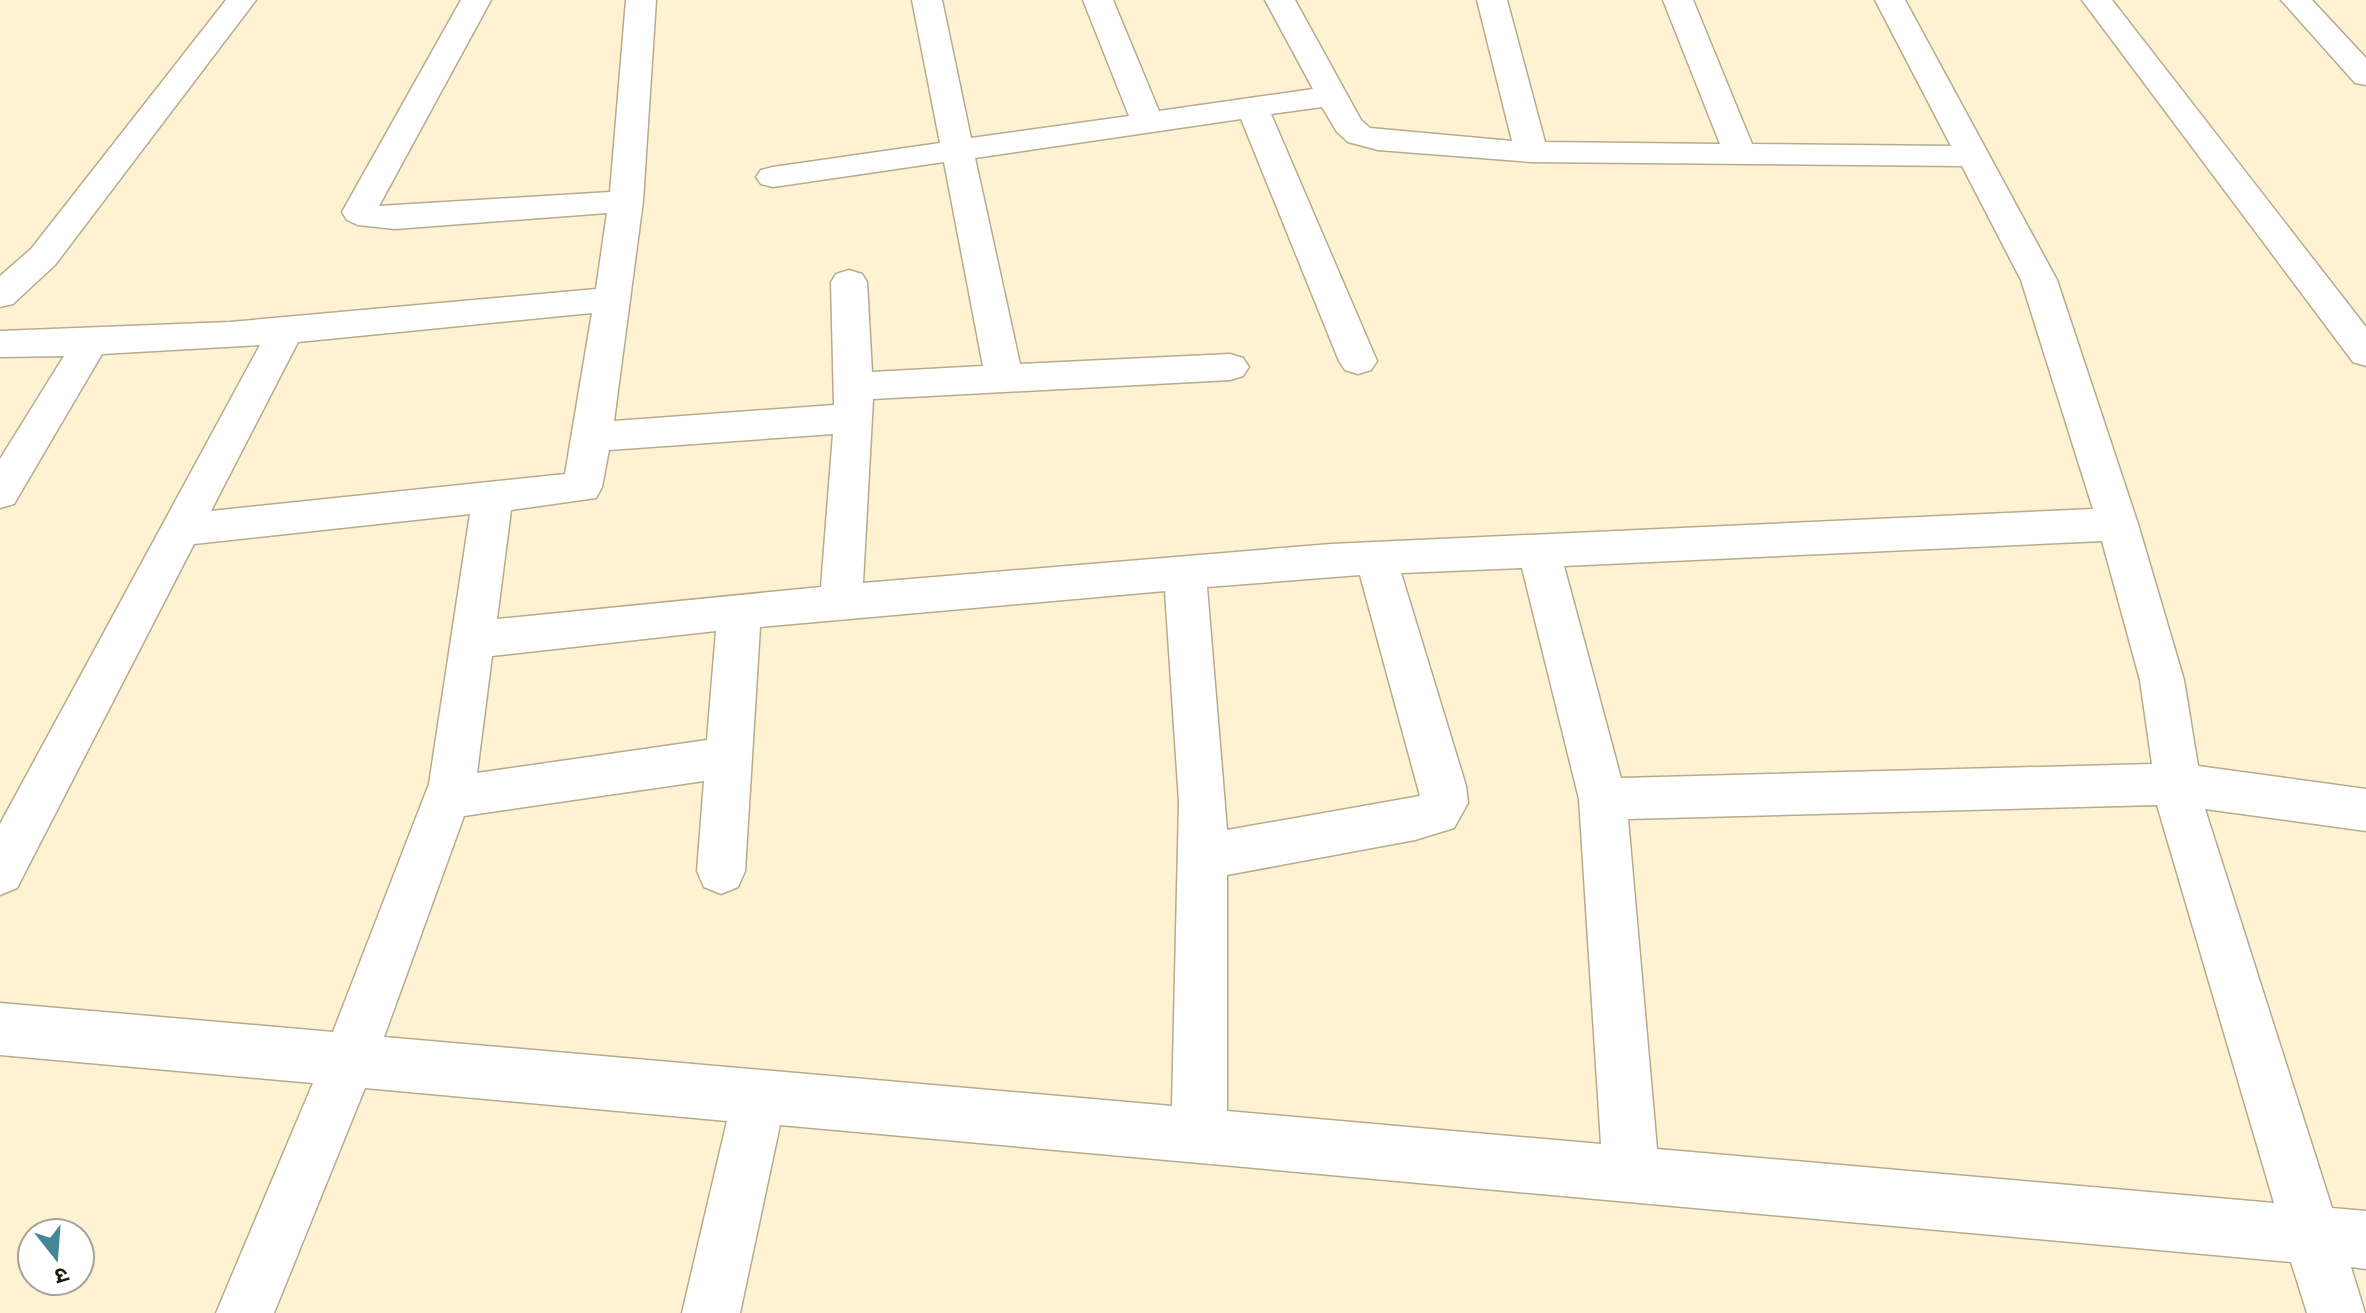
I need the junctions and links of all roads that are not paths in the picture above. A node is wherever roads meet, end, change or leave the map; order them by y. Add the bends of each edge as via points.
1 (241, 0) edge
2 (476, 0) edge
3 (641, 0) edge
4 (927, 0) edge
5 (1098, 0) edge
6 (1280, 0) edge
7 (1492, 0) edge
8 (1678, 0) edge
9 (1890, 0) edge
10 (2097, 0) edge
11 (2296, 0) edge
12 (2366, 76) edge
13 (1332, 96) junction
14 (1252, 107) junction
15 (1147, 122) junction
16 (960, 150) junction
17 (1531, 152) junction
18 (1739, 152) junction
19 (1973, 156) junction
20 (773, 177) dead end
21 (626, 201) junction
22 (0, 252) edge
23 (43, 257) junction
24 (849, 282) dead end
25 (0, 295) edge
26 (612, 299) junction
27 (285, 332) junction
28 (0, 344) edge
29 (90, 344) junction
30 (2366, 353) edge
31 (1358, 361) dead end
32 (1230, 367) dead end
33 (1004, 379) junction
34 (853, 402) junction
35 (592, 437) junction
36 (0, 493) edge
37 (493, 494) junction
38 (2118, 524) junction
39 (180, 530) junction
40 (1539, 551) junction
41 (1376, 559) junction
42 (1185, 573) junction
43 (841, 602) junction
44 (739, 611) junction
45 (472, 640) junction
46 (729, 757) junction
47 (2177, 784) junction
48 (446, 798) junction
49 (1603, 799) junction
50 (2366, 810) edge
51 (1202, 857) junction
52 (721, 871) dead end
53 (0, 872) edge
54 (0, 1029) edge
55 (349, 1061) junction
56 (759, 1099) junction
57 (1199, 1138) junction
58 (1631, 1176) junction
59 (2312, 1235) junction
60 (2366, 1240) edge
61 (245, 1313) edge
62 (711, 1313) edge
63 (2336, 1313) edge

1 - 23 street
2 - 21 street via 359,212 395,218
3 - 21 street
4 - 16 street
5 - 15 street
6 - 13 street
7 - 17 street
8 - 18 street
9 - 19 street
10 - 30 street
11 - 12 street
13 - 14 street
13 - 17 street via 1359,135
14 - 15 street
14 - 31 street
15 - 16 street
16 - 20 street
16 - 33 street
17 - 18 street
18 - 19 street
19 - 38 street via 2039,280
21 - 26 street
22 - 23 street
23 - 25 street
24 - 34 street
26 - 27 street
26 - 35 street
27 - 29 street
27 - 39 street
28 - 29 street
29 - 36 street
32 - 33 street
33 - 34 street
34 - 35 street
34 - 43 street
35 - 37 street via 582,487
37 - 39 street
37 - 45 street
38 - 40 street
38 - 47 street via 2162,680
39 - 53 street
40 - 41 street
40 - 49 street
41 - 42 street
41 - 51 street via 1444,803 1437,813 1415,819
42 - 43 street
42 - 51 street via 1203,802
43 - 44 street
44 - 45 street
44 - 46 street
45 - 48 street
46 - 48 street
46 - 52 street
47 - 49 street
47 - 50 street
47 - 59 street via 2189,840
48 - 55 street
49 - 58 street
51 - 57 street
54 - 55 street
55 - 56 street
55 - 61 street
56 - 57 street
56 - 62 street
57 - 58 street
58 - 59 street
59 - 60 street
59 - 63 street

